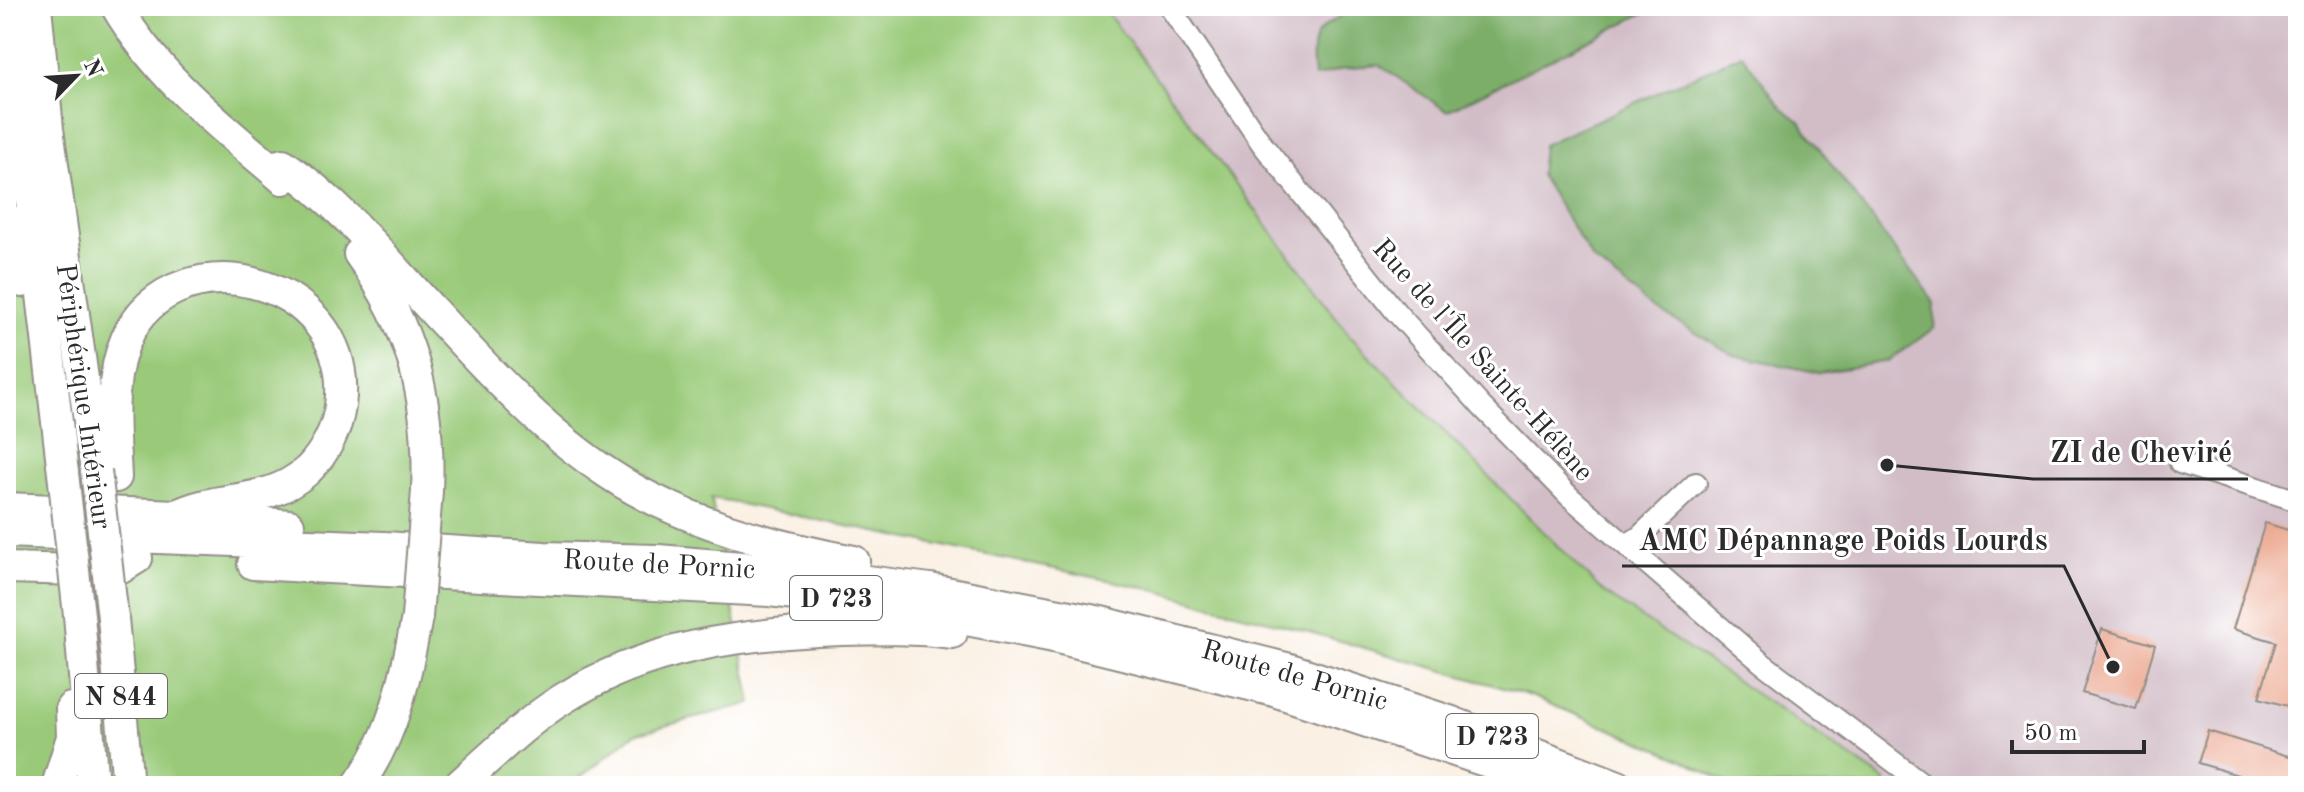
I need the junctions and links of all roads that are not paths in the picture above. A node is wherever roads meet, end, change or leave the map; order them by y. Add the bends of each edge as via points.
1 (8, 6) edge
2 (36, 6) edge
3 (116, 6) edge
4 (1169, 6) edge
5 (270, 167) junction
6 (6, 218) edge
7 (50, 369) junction
8 (2180, 463) dead end
9 (106, 474) junction
10 (1696, 483) dead end
11 (2298, 501) edge
12 (6, 508) edge
13 (177, 515) junction
14 (6, 532) edge
15 (1626, 545) junction
16 (6, 553) edge
17 (137, 558) junction
18 (658, 560) junction
19 (6, 568) edge
20 (930, 589) junction
21 (82, 646) junction
22 (1095, 646) junction
23 (57, 786) edge
24 (93, 786) edge
25 (128, 786) edge
26 (357, 786) edge
27 (458, 786) edge
28 (1552, 786) edge
29 (1618, 786) edge
30 (1926, 786) edge

1 - 7 highway, N 844
2 - 9 highway, Périphérique Intérieur via 48,129
3 - 5 highway via 143,48 181,91
4 - 15 street, Rue de l'Île Sainte-Hélène via 1262,144 1396,312 1559,486
5 - 20 highway via 283,164 323,197 521,404 609,474 658,502 725,527 824,556 911,572
5 - 26 highway, bridge via 336,226 388,297 409,342 429,451 417,617 403,688 392,721
6 - 7 highway via 33,349
7 - 21 highway, N 844, bridge
8 - 11 street
9 - 13 highway via 116,369 143,314 171,293 221,278 260,283 294,299 325,331 343,385 339,419 325,449 283,486
9 - 25 highway, Périphérique Intérieur / N 844, bridge via 119,530 107,559
10 - 15 street
12 - 13 highway, D 723
13 - 18 highway, D 723
14 - 18 highway, Route de Pornic / D 723
15 - 30 street, Rue de l'Île Sainte-Hélène via 1762,663
16 - 17 highway, Route de Pornic / D 723
17 - 19 highway via 116,571
17 - 22 highway, Route de Pornic / D 723 via 769,591 884,604
18 - 20 highway, Route de Pornic / D 723
20 - 29 highway, Route de Pornic / D 723 via 1101,622 1290,669 1452,722
21 - 23 highway via 69,667 72,737
21 - 24 highway, N 844
22 - 27 highway via 1062,653 976,636 879,629 796,631 696,644 629,666 562,699
22 - 28 highway, Route de Pornic / D 723 via 1274,691

